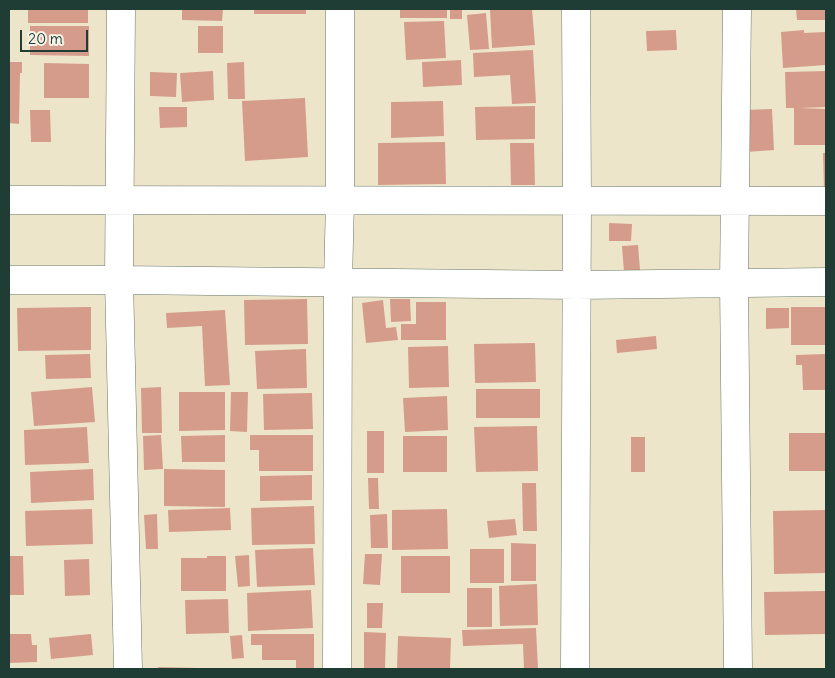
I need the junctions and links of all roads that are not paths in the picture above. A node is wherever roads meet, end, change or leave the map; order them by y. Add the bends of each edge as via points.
1 (121, 9) edge
2 (340, 9) edge
3 (576, 9) edge
4 (737, 9) edge
5 (9, 200) edge
6 (340, 200) junction
7 (734, 200) junction
8 (120, 201) junction
9 (577, 201) junction
10 (826, 201) edge
11 (9, 280) edge
12 (119, 280) junction
13 (826, 282) edge
14 (338, 283) junction
15 (734, 283) junction
16 (577, 286) junction
17 (128, 669) edge
18 (337, 669) edge
19 (575, 669) edge
20 (738, 669) edge

1 - 8 street
2 - 6 street
3 - 9 street
4 - 7 street
5 - 8 street
6 - 8 street
6 - 9 street
6 - 14 street
7 - 9 street
7 - 10 street
7 - 15 street
8 - 12 street
9 - 16 street
11 - 12 street
12 - 14 street
12 - 17 street
13 - 15 street
14 - 16 street
14 - 18 street
15 - 16 street
15 - 20 street
16 - 19 street

